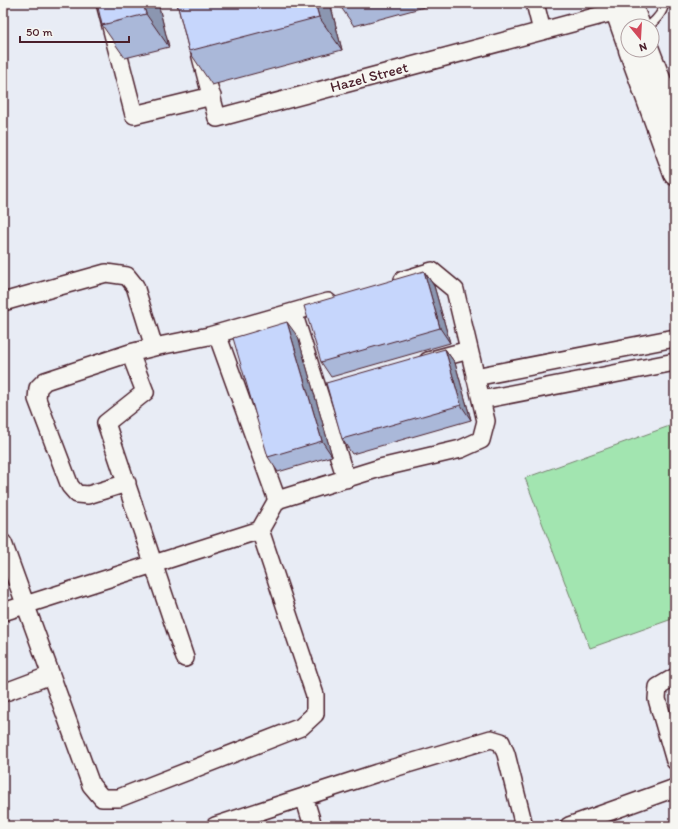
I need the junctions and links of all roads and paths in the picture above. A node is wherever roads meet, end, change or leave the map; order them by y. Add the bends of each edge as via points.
1 (105, 3) edge
2 (535, 3) edge
3 (664, 3) edge
4 (620, 6) edge
5 (623, 18) edge
6 (631, 18) edge
7 (658, 18) edge
8 (542, 31) junction
9 (196, 39) edge
10 (633, 58) edge
11 (651, 58) edge
12 (212, 96) junction
13 (675, 121) edge
14 (675, 174) edge
15 (386, 284) edge
16 (341, 298) edge
17 (3, 302) edge
18 (293, 312) junction
19 (217, 334) junction
20 (675, 338) edge
21 (154, 347) junction
22 (469, 350) junction
23 (130, 353) junction
24 (675, 362) edge
25 (416, 364) edge
26 (475, 377) junction
27 (481, 400) junction
28 (346, 479) junction
29 (126, 483) junction
30 (277, 500) junction
31 (260, 530) junction
32 (3, 543) edge
33 (154, 563) junction
34 (25, 604) junction
35 (3, 612) edge
36 (185, 658) dead end
37 (51, 675) junction
38 (675, 677) edge
39 (3, 693) edge
40 (675, 761) edge
41 (675, 788) edge
42 (304, 797) junction
43 (215, 826) edge
44 (313, 826) edge
45 (524, 826) edge
46 (570, 826) edge

1 - 12 street via 134,115
2 - 8 street
3 - 7 lane via 664,9
4 - 5 main road
4 - 6 main road
4 - 8 street, Hazel Street
8 - 12 street, Hazel Street via 217,118
9 - 12 street, Hazel Street
10 - 14 main road
11 - 13 main road
15 - 22 street via 432,271 455,290
16 - 18 street
17 - 21 street via 106,274 127,276 135,286
18 - 19 street
18 - 28 street via 325,388
19 - 21 street
19 - 30 street
20 - 26 street
21 - 23 street
22 - 25 street
22 - 26 street
23 - 29 street via 145,392 106,423
23 - 29 street via 45,381 38,388 37,399 70,486 77,494 88,495
24 - 27 street
26 - 27 street
27 - 28 street via 486,421 481,440 461,449 380,468
28 - 30 street
29 - 33 street
30 - 31 street
31 - 33 street
31 - 37 street via 315,695 315,714 301,727 119,798 102,798 91,785
32 - 34 street
33 - 34 street
33 - 36 street
34 - 35 street
34 - 37 street
37 - 39 street
38 - 40 street via 658,687 657,699
41 - 46 street
42 - 43 street
42 - 44 street
42 - 45 street via 491,739 501,742 506,754

